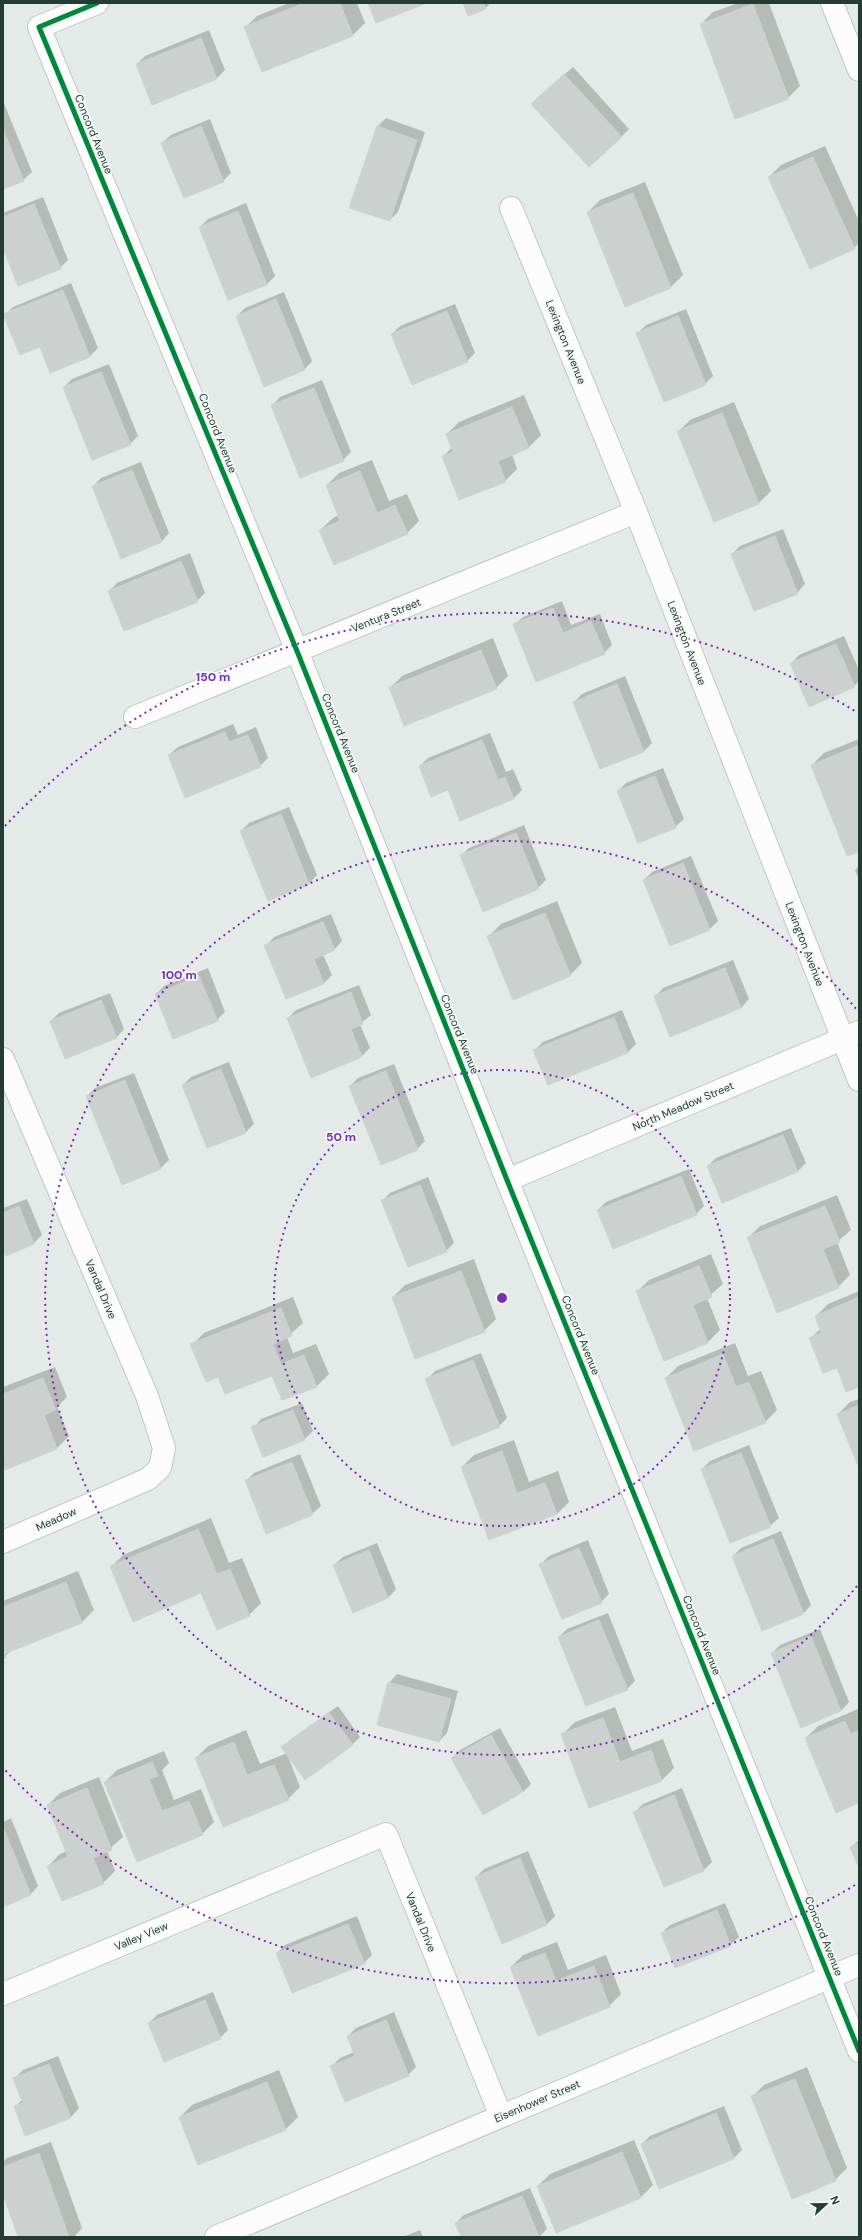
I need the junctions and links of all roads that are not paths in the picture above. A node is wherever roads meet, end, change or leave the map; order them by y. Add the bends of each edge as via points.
1 (97, 3) edge
2 (832, 3) edge
3 (859, 70) edge
4 (511, 208) dead end
5 (636, 512) junction
6 (297, 651) junction
7 (135, 717) dead end
8 (851, 1035) edge
9 (3, 1059) edge
10 (859, 1080) edge
11 (507, 1180) junction
12 (108, 1496) joint
13 (3, 1542) edge
14 (280, 1878) joint
15 (859, 1965) edge
16 (830, 1977) junction
17 (3, 1994) edge
18 (859, 2051) edge
19 (501, 2116) junction
20 (216, 2237) edge

1 - 6 street, Concord Avenue via 39,27
2 - 3 street
4 - 5 street, Lexington Avenue
5 - 6 street, Ventura Street
5 - 8 street, Lexington Avenue
6 - 7 street, Ventura Street
6 - 11 street, Concord Avenue
8 - 10 street, Lexington Avenue
8 - 11 street, North Meadow Street
9 - 12 street, Vandal Drive via 147,1396 164,1448 160,1468 148,1479
11 - 16 street, Concord Avenue
12 - 13 street, Meadow
14 - 17 street, Valley View
14 - 19 street, Vandal Drive via 386,1834
15 - 16 street, Eisenhower Street
16 - 18 street, Concord Avenue
16 - 19 street, Eisenhower Street
19 - 20 street, Eisenhower Street

